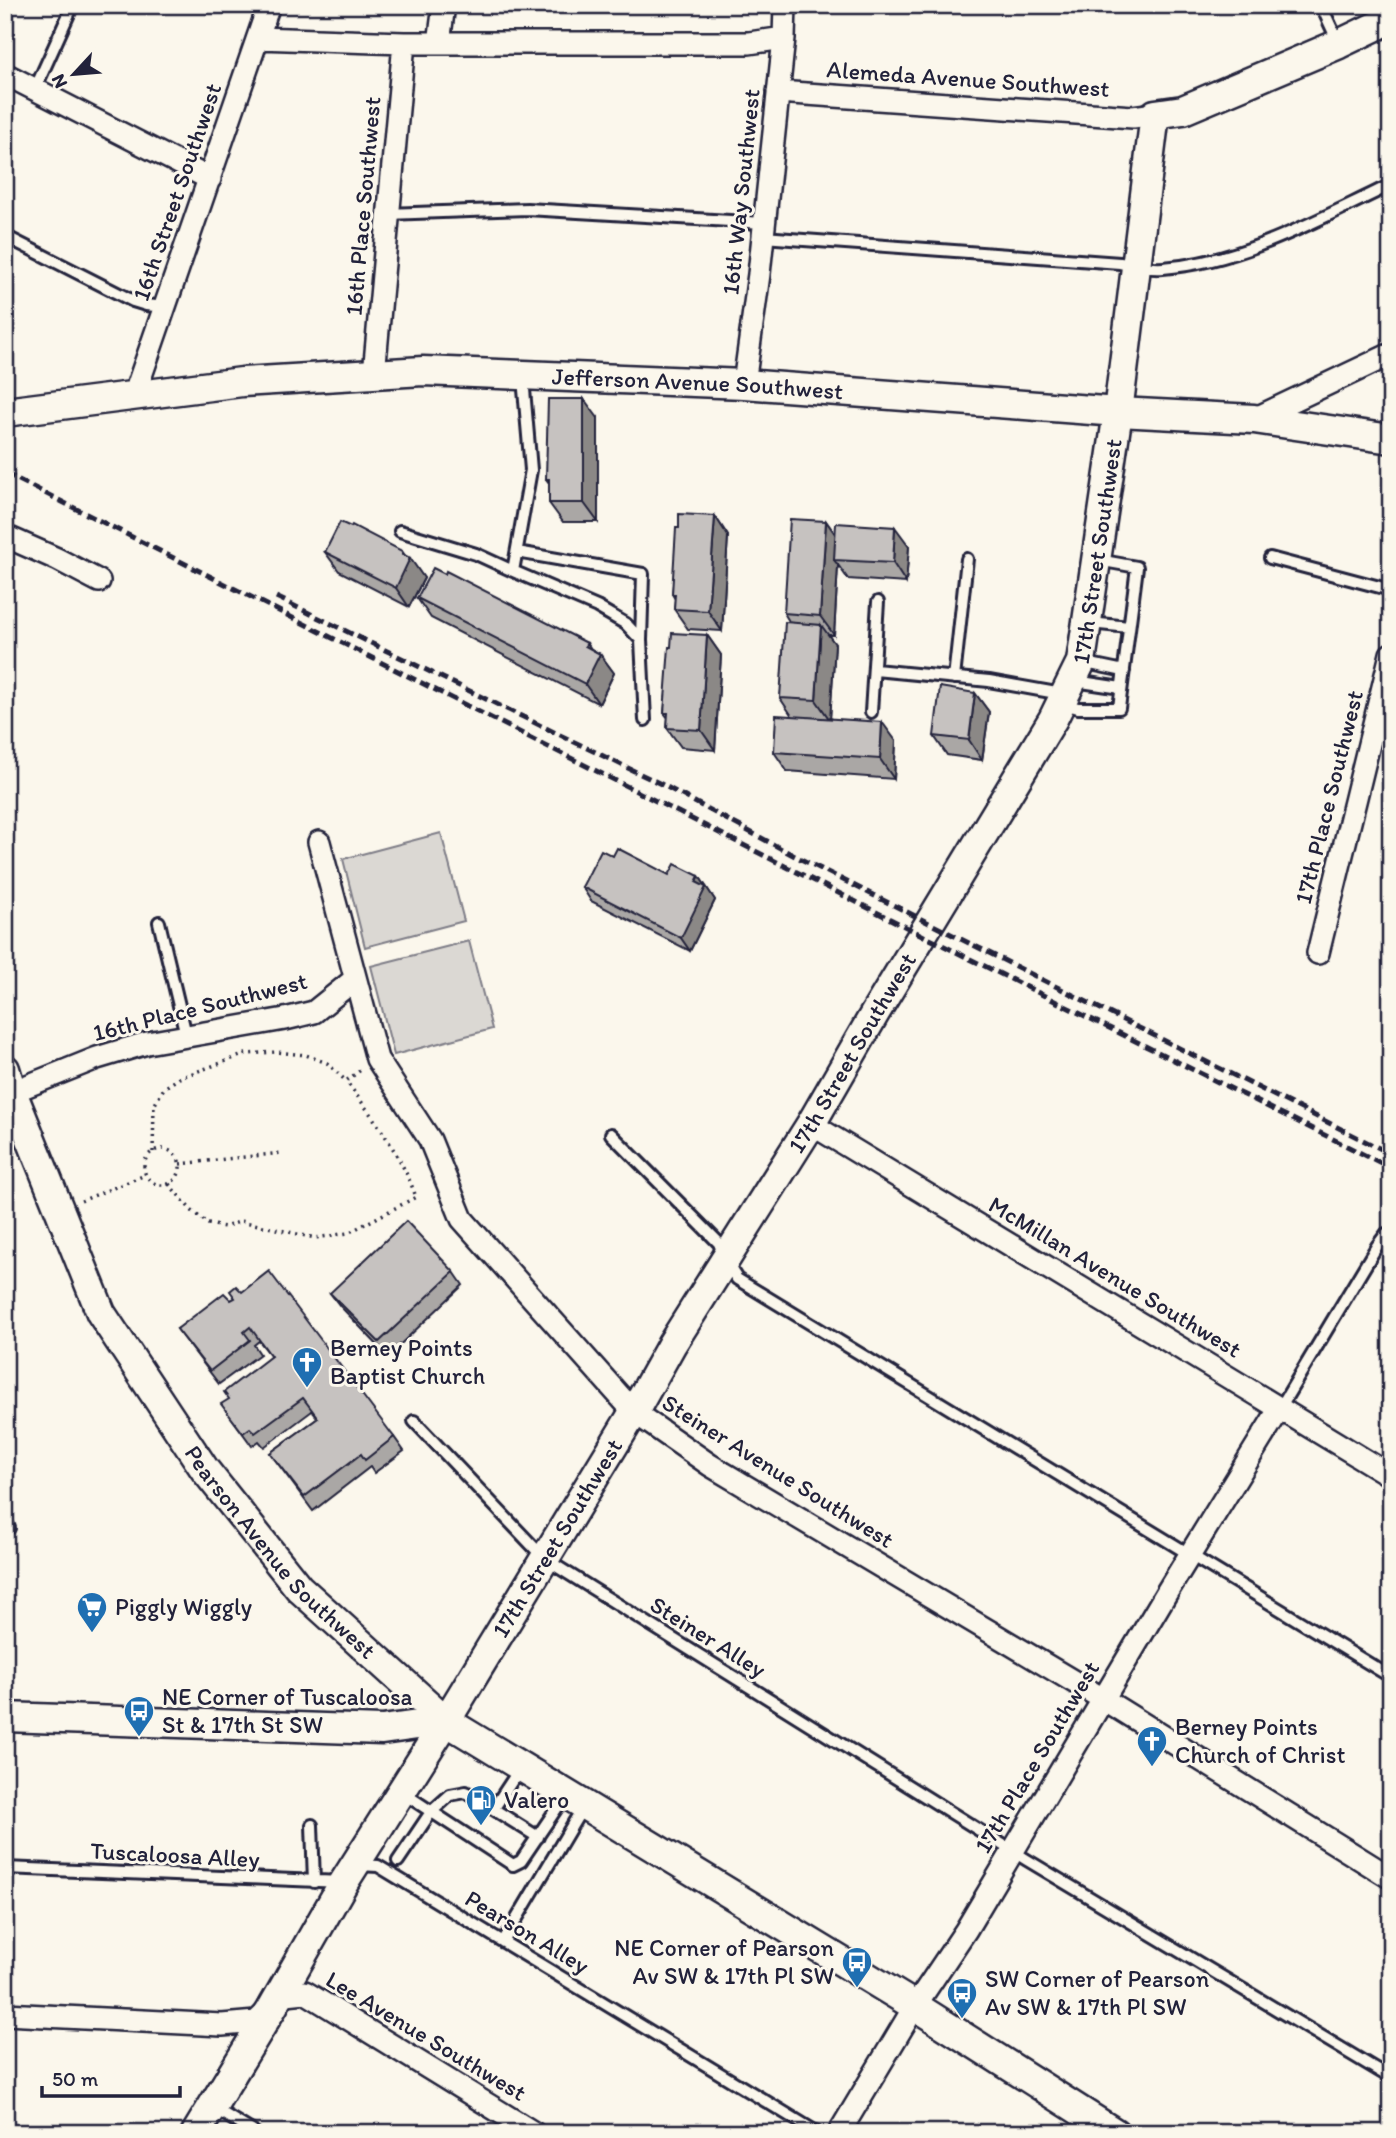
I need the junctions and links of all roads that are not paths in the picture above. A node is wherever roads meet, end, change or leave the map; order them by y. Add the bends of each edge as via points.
1 (73, 5) edge
2 (269, 5) edge
3 (444, 5) edge
4 (785, 5) edge
5 (1321, 5) edge
6 (1391, 19) edge
7 (258, 38) junction
8 (784, 38) junction
9 (404, 43) junction
10 (439, 43) junction
11 (1339, 44) junction
12 (5, 74) edge
13 (35, 89) junction
14 (778, 92) junction
15 (1155, 114) junction
16 (210, 179) junction
17 (1391, 185) edge
18 (387, 214) junction
19 (764, 230) junction
20 (5, 236) edge
21 (1137, 266) junction
22 (165, 307) junction
23 (1391, 354) edge
24 (374, 374) junction
25 (523, 375) junction
26 (744, 384) junction
27 (134, 396) junction
28 (5, 412) edge
29 (1118, 412) junction
30 (1254, 419) junction
31 (1391, 439) edge
32 (400, 531) dead end
33 (5, 536) edge
34 (517, 552) junction
35 (1270, 558) dead end
36 (967, 559) dead end
37 (1096, 560) junction
38 (513, 571) junction
39 (99, 581) dead end
40 (1391, 590) edge
41 (878, 602) dead end
42 (1087, 622) junction
43 (1129, 627) junction
44 (642, 640) junction
45 (1391, 654) edge
46 (875, 670) junction
47 (1124, 671) junction
48 (954, 678) junction
49 (1070, 685) junction
50 (1121, 688) junction
51 (871, 712) dead end
52 (645, 720) dead end
53 (319, 842) dead end
54 (159, 922) dead end
55 (1318, 953) dead end
56 (355, 979) junction
57 (186, 1035) junction
58 (8, 1080) edge
59 (811, 1124) junction
60 (611, 1134) dead end
61 (1391, 1232) edge
62 (726, 1262) junction
63 (1280, 1408) junction
64 (634, 1412) junction
65 (414, 1421) dead end
66 (1391, 1476) edge
67 (1192, 1554) junction
68 (545, 1559) junction
69 (1391, 1677) edge
70 (1103, 1699) junction
71 (5, 1717) edge
72 (446, 1721) junction
73 (521, 1767) junction
74 (401, 1791) junction
75 (575, 1799) junction
76 (431, 1812) junction
77 (492, 1812) junction
78 (312, 1825) dead end
79 (538, 1837) junction
80 (1012, 1850) junction
81 (398, 1861) dead end
82 (5, 1868) edge
83 (349, 1873) junction
84 (1391, 1878) edge
85 (314, 1882) junction
86 (503, 1942) junction
87 (915, 2006) junction
88 (271, 2010) junction
89 (5, 2014) edge
90 (1391, 2078) edge
91 (212, 2106) junction
92 (196, 2133) edge
93 (255, 2133) edge
94 (534, 2133) edge
95 (818, 2133) edge
96 (839, 2133) edge
97 (1115, 2133) edge

1 - 13 lane
2 - 7 street, 16th Street Southwest
3 - 10 street
4 - 8 street, 16th Way Southwest
5 - 11 lane
6 - 11 street
7 - 9 street
7 - 16 street, 16th Street Southwest
8 - 10 street via 749,43
8 - 14 street, 16th Way Southwest
9 - 10 street
9 - 18 street, 16th Place Southwest
11 - 15 street via 1183,110
12 - 13 street
13 - 16 street
14 - 15 street, Alemeda Avenue Southwest via 1133,117
14 - 19 street, 16th Way Southwest
15 - 21 street, 17th Street Southwest
16 - 22 street, 16th Street Southwest
17 - 21 lane via 1236,255 1160,268
18 - 19 lane via 527,209
18 - 24 street, 16th Place Southwest
19 - 21 lane
19 - 26 street, 16th Way Southwest
20 - 22 lane via 133,301
21 - 29 street, 17th Street Southwest
22 - 27 street, 16th Street Southwest
23 - 30 street
24 - 25 street, Jefferson Avenue Southwest
24 - 27 street, Jefferson Avenue Southwest via 242,382
25 - 26 street, Jefferson Avenue Southwest
25 - 34 lane via 531,470
26 - 29 street, Jefferson Avenue Southwest
27 - 28 street, Jefferson Avenue Southwest
29 - 30 street, Jefferson Avenue Southwest
29 - 37 street, 17th Street Southwest
30 - 31 street, Jefferson Avenue Southwest
32 - 38 lane via 476,554
33 - 39 street
34 - 38 lane
34 - 44 lane via 643,573
35 - 40 lane
36 - 48 lane
37 - 42 street, 17th Street Southwest
37 - 43 lane via 1137,567
38 - 44 lane via 597,607
41 - 46 lane
42 - 43 lane
42 - 49 street, 17th Street Southwest
43 - 47 lane
44 - 52 lane
45 - 55 street, 17th Place Southwest
46 - 48 lane
46 - 51 lane
47 - 49 lane
47 - 50 lane
48 - 49 lane
49 - 50 lane
49 - 50 lane via 1078,708 1119,708
49 - 59 street, 17th Street Southwest
53 - 56 street, Steiner Avenue Southwest
54 - 57 lane
56 - 57 street, 16th Place Southwest via 314,1012
56 - 64 street, Steiner Avenue Southwest via 377,1059 430,1140 463,1219
57 - 58 street, 16th Place Southwest
58 - 72 street, Pearson Avenue Southwest via 101,1313 205,1470 299,1588
59 - 62 street, 17th Street Southwest
59 - 63 street, McMillan Avenue Southwest
60 - 62 lane via 719,1243
61 - 63 lane via 1377,1246
62 - 64 street, 17th Street Southwest
62 - 67 lane via 737,1279
63 - 66 street, McMillan Avenue Southwest
63 - 67 street, 17th Place Southwest
64 - 68 street, 17th Street Southwest
64 - 70 street, Steiner Avenue Southwest via 710,1465
65 - 68 lane, Steiner Alley
67 - 69 lane
67 - 70 street, 17th Place Southwest
68 - 72 street, 17th Street Southwest
68 - 80 lane, Steiner Alley
70 - 80 street, 17th Place Southwest
70 - 84 street, Steiner Avenue Southwest
71 - 72 street via 382,1730
72 - 73 street, Pearson Avenue Southwest
72 - 74 street, 17th Street Southwest
73 - 75 street, Pearson Avenue Southwest
73 - 77 lane
74 - 76 lane
74 - 83 street, 17th Street Southwest
75 - 79 lane
75 - 86 lane
75 - 87 street, Pearson Avenue Southwest
76 - 77 lane via 450,1796 466,1791
76 - 79 lane via 513,1865
76 - 81 lane
77 - 79 lane
78 - 85 lane
80 - 87 street, 17th Place Southwest
80 - 90 lane, Steiner Alley
82 - 85 lane, Tuscaloosa Alley
83 - 85 lane, Tuscaloosa Alley
83 - 86 lane, Pearson Alley via 378,1866
83 - 88 street, 17th Street Southwest
86 - 95 lane, Pearson Alley
87 - 96 street, 17th Place Southwest
87 - 97 street, Pearson Avenue Southwest
88 - 89 street, Lee Avenue Southwest via 256,2022 222,2025
88 - 91 street, 17th Street Southwest
88 - 94 street, Lee Avenue Southwest via 286,1994 305,1992
91 - 92 street, 17th Street Southwest
91 - 93 lane

